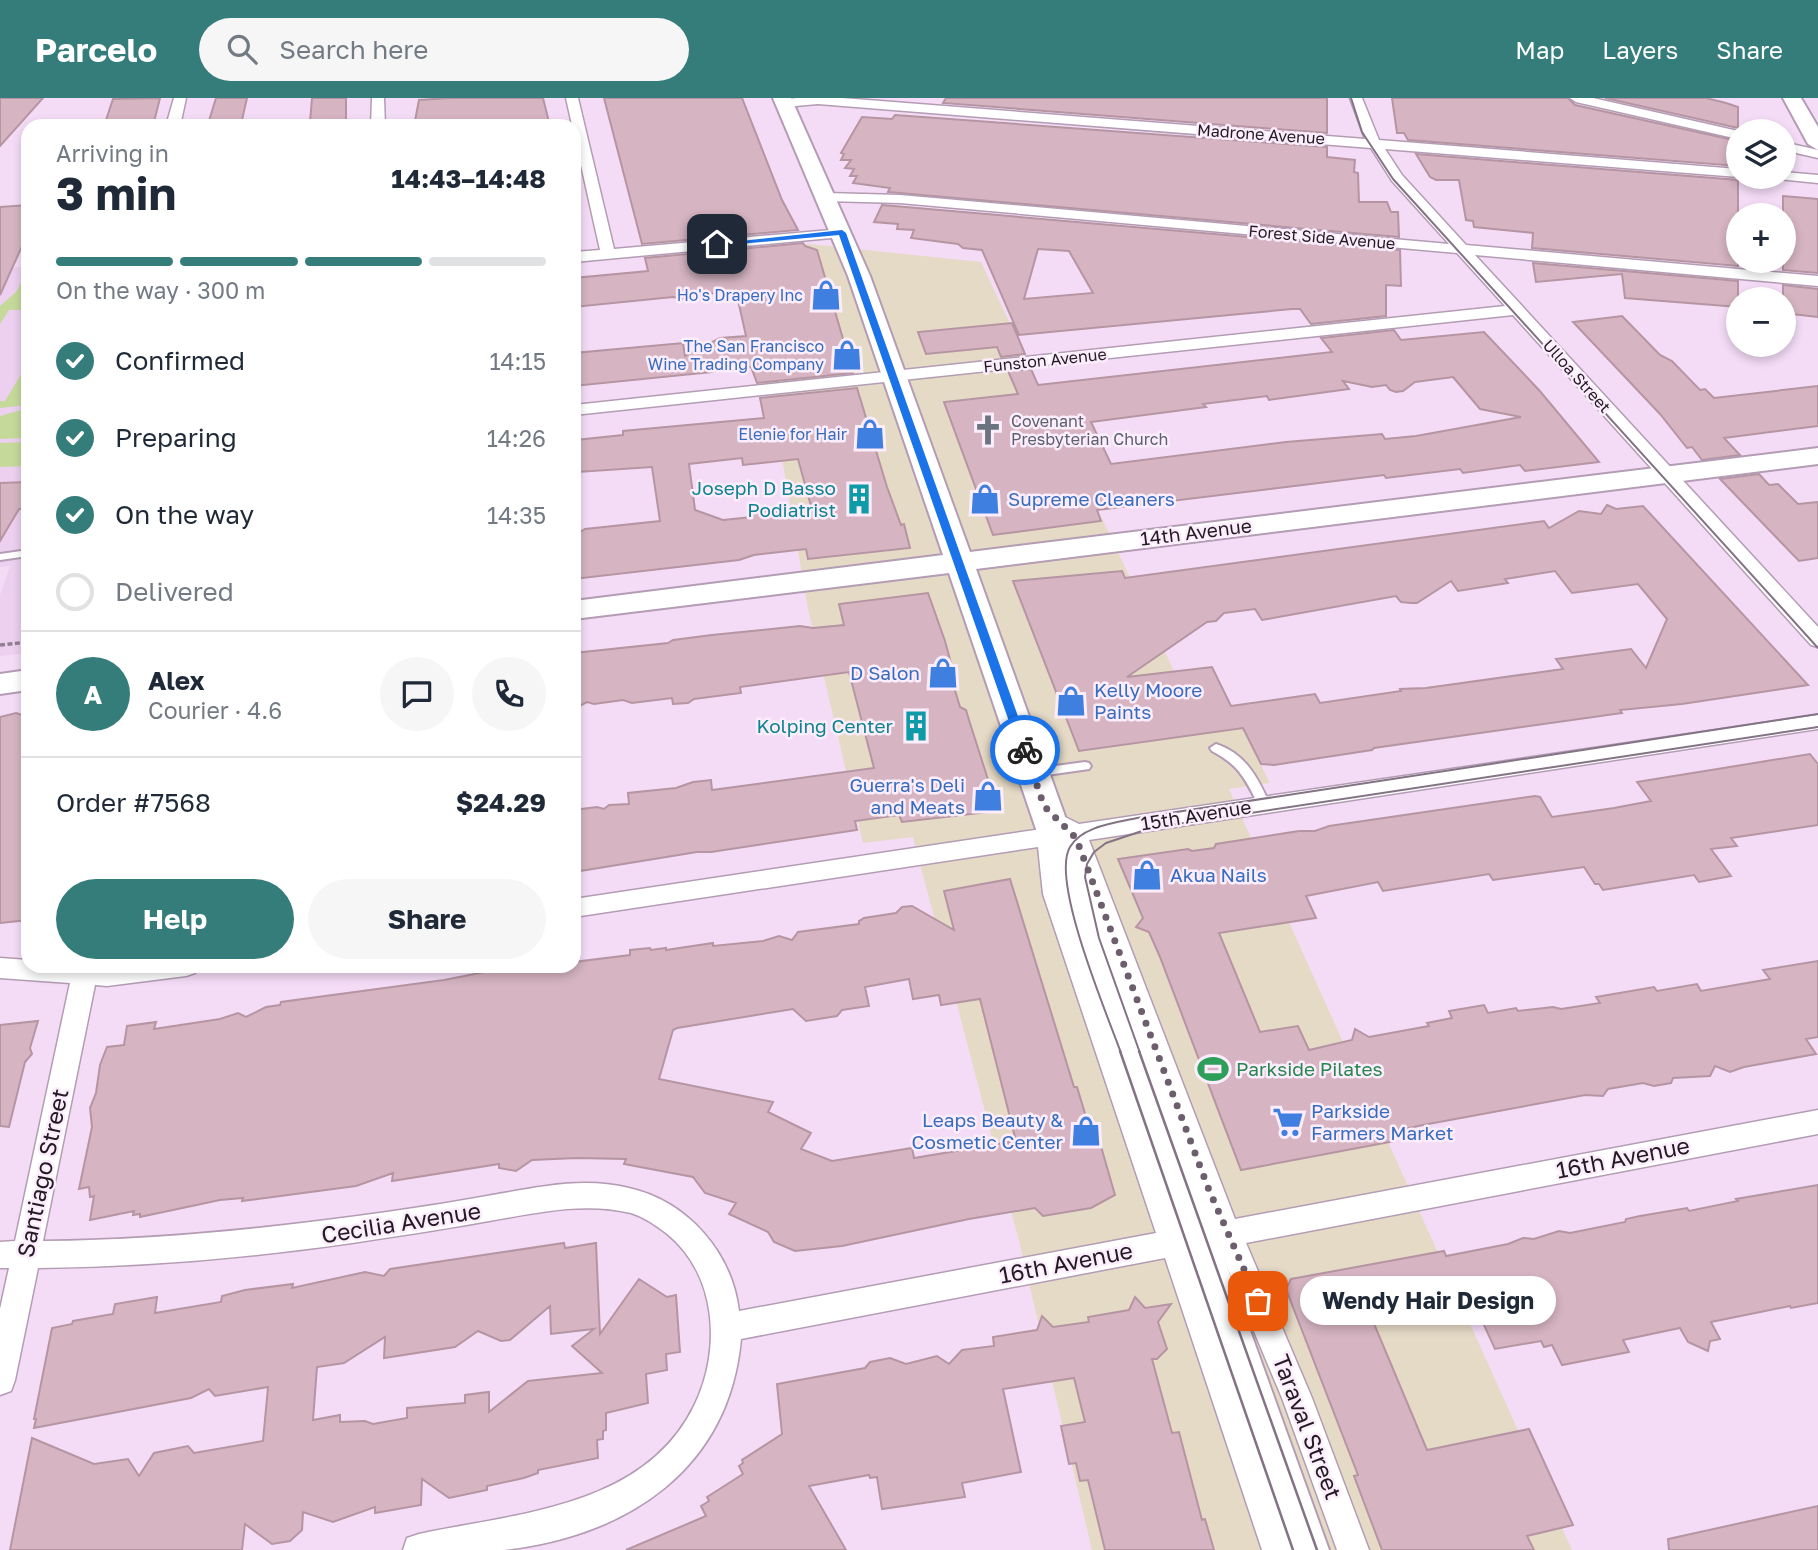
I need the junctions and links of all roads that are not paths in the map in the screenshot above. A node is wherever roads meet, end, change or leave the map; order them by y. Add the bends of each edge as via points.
1 (180, 98) edge
2 (377, 98) edge
3 (572, 98) edge
4 (1356, 98) edge
5 (1576, 98) edge
6 (1792, 98) edge
7 (783, 101) edge
8 (175, 119) edge
9 (378, 119) edge
10 (577, 119) edge
11 (1726, 132) edge
12 (581, 137) edge
13 (1373, 144) junction
14 (1818, 144) edge
15 (1796, 149) edge
16 (1818, 154) edge
17 (1726, 172) edge
18 (1796, 177) edge
19 (1818, 179) edge
20 (826, 197) junction
21 (842, 233) junction
22 (1462, 250) junction
23 (608, 254) junction
24 (581, 256) edge
25 (1818, 281) edge
26 (1516, 310) junction
27 (894, 376) junction
28 (581, 409) edge
29 (1818, 456) edge
30 (1667, 474) junction
31 (21, 554) edge
32 (0, 557) edge
33 (958, 561) junction
34 (581, 609) edge
35 (1818, 640) edge
36 (21, 681) edge
37 (0, 684) edge
38 (1818, 722) edge
39 (1216, 748) dead end
40 (1085, 766) dead end
41 (1033, 773) junction
42 (1264, 805) junction
43 (1056, 828) junction
44 (581, 907) edge
45 (0, 968) edge
46 (21, 969) edge
47 (84, 973) edge
48 (114, 973) edge
49 (136, 973) edge
50 (1818, 1122) edge
51 (1199, 1238) junction
52 (13, 1255) edge
53 (729, 1327) junction
54 (0, 1380) edge
55 (419, 1550) edge
56 (1278, 1550) edge
57 (1305, 1550) edge
58 (1353, 1550) edge

1 - 8 street
2 - 9 street
3 - 10 street
4 - 13 street, Ulloa Street
5 - 11 street
6 - 14 street
7 - 13 street, Madrone Avenue via 818,100
7 - 20 street, Taraval Street
12 - 23 street
13 - 17 street, Madrone Avenue
13 - 22 street, Ulloa Street
15 - 16 street
18 - 19 street
20 - 21 street, Taraval Street
20 - 22 street, Forest Side Avenue via 900,199
21 - 23 street
21 - 27 street, Taraval Street
22 - 25 street, Forest Side Avenue
22 - 26 street, Ulloa Street
23 - 24 street
26 - 27 street, Funston Avenue
26 - 30 street, Ulloa Street
27 - 28 street, Funston Avenue
27 - 33 street, Taraval Street
29 - 30 street, 14th Avenue
30 - 33 street, 14th Avenue
30 - 35 street, Ulloa Street
31 - 32 lane
33 - 34 street, 14th Avenue
33 - 41 street, Taraval Street
36 - 37 street
38 - 42 street, 15th Avenue
39 - 42 lane via 1242,764
40 - 41 lane
41 - 43 street, Taraval Street
42 - 43 street, 15th Avenue
43 - 44 street, 15th Avenue
43 - 51 street, Taraval Street
45 - 46 street
47 - 52 street, Santiago Street
48 - 49 street
50 - 51 street, 16th Avenue
51 - 53 street, 16th Avenue
51 - 56 street, Taraval Street
51 - 57 street, Taraval Street
51 - 58 street, Taraval Street via 1297,1398
52 - 53 street, Cecilia Avenue via 226,1247 355,1232 553,1197 615,1197 644,1205 691,1237 708,1260
52 - 54 street, Santiago Street
53 - 55 street via 719,1384 705,1417 660,1473 628,1496 594,1510

